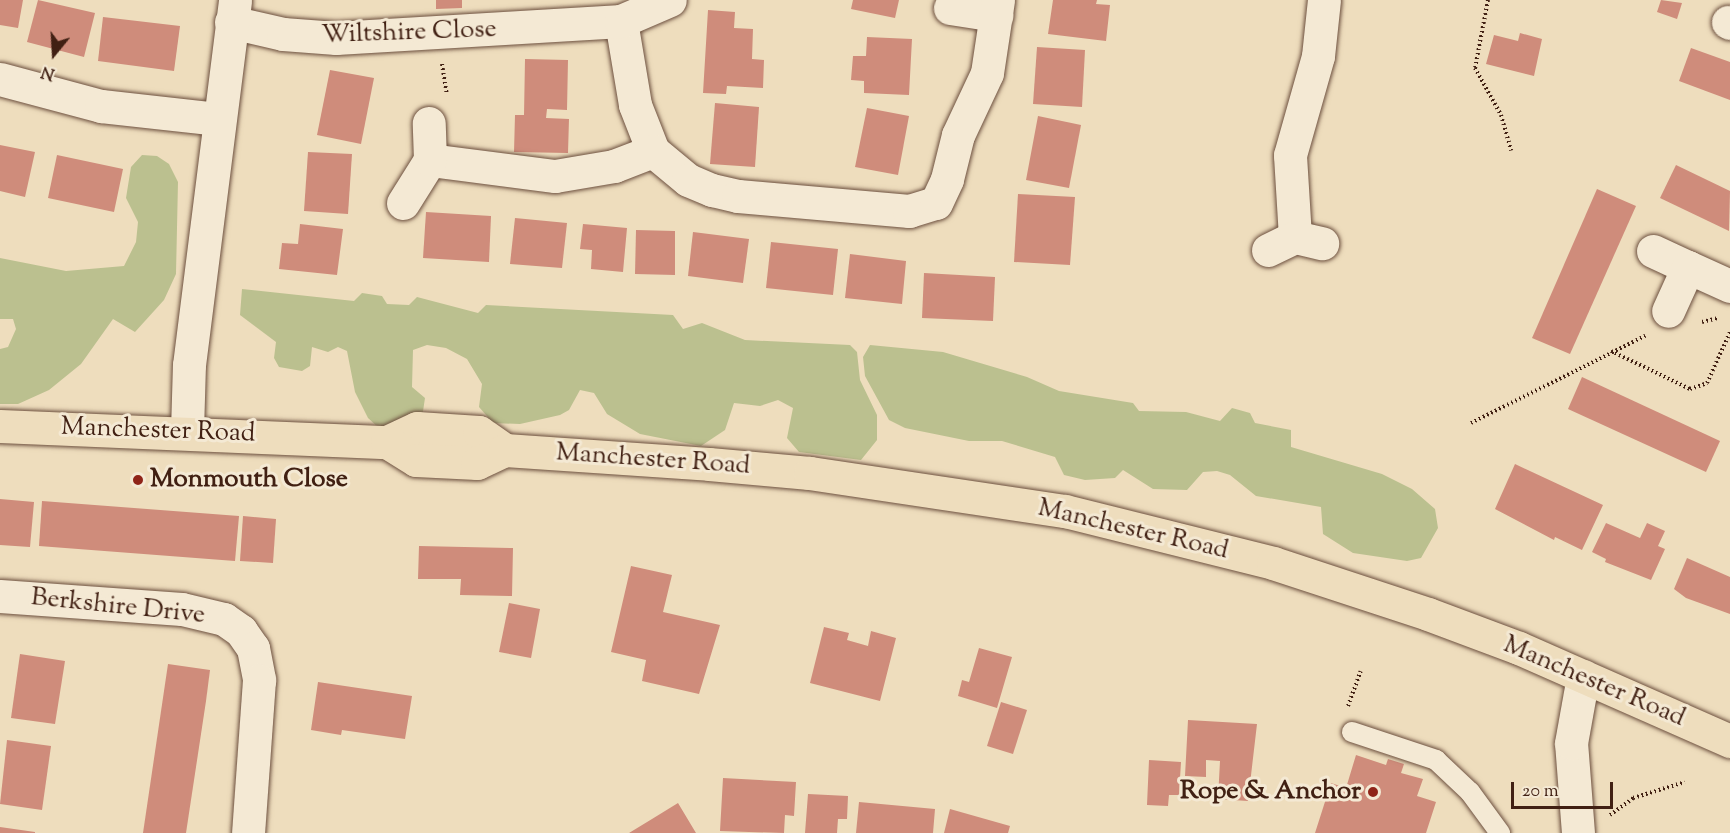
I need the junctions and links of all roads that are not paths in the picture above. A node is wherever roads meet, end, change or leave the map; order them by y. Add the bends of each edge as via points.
1 (670, 0) edge
2 (1324, 0) edge
3 (950, 8) dead end
4 (997, 8) edge
5 (233, 11) edge
6 (587, 12) edge
7 (621, 21) junction
8 (0, 79) edge
9 (219, 119) junction
10 (429, 123) road end
11 (653, 151) junction
12 (430, 160) junction
13 (404, 202) dead end
14 (1295, 243) dead end
15 (1653, 251) dead end
16 (1688, 267) junction
17 (1730, 286) edge
18 (1668, 311) dead end
19 (0, 426) edge
20 (187, 431) junction
21 (0, 596) edge
22 (1583, 676) junction
23 (1353, 732) dead end
24 (1730, 741) edge
25 (1591, 827) edge
26 (248, 833) edge
27 (1500, 833) edge

1 - 7 street, Wiltshire Close
2 - 14 street via 1318,56 1290,155
3 - 4 street
4 - 11 street via 987,73 958,135 947,179 936,203 909,211 738,196 688,180
5 - 6 street, Wiltshire Close via 308,37 437,33
5 - 9 street
6 - 7 street, Wiltshire Close
7 - 11 street via 635,105
8 - 9 street via 100,106
9 - 20 street via 189,365
10 - 12 street
11 - 12 street via 614,166 555,176
12 - 13 street
15 - 16 street
16 - 17 street
16 - 18 street
19 - 20 main road, Manchester Road
20 - 22 main road, Manchester Road via 387,442 417,428 479,432 505,450 810,473 1065,511 1273,563 1428,614
21 - 26 street, Berkshire Drive via 182,609 224,619 241,631 253,648 258,680
22 - 24 main road, Manchester Road
22 - 25 street via 1571,743
23 - 27 lane via 1436,760 1470,792

